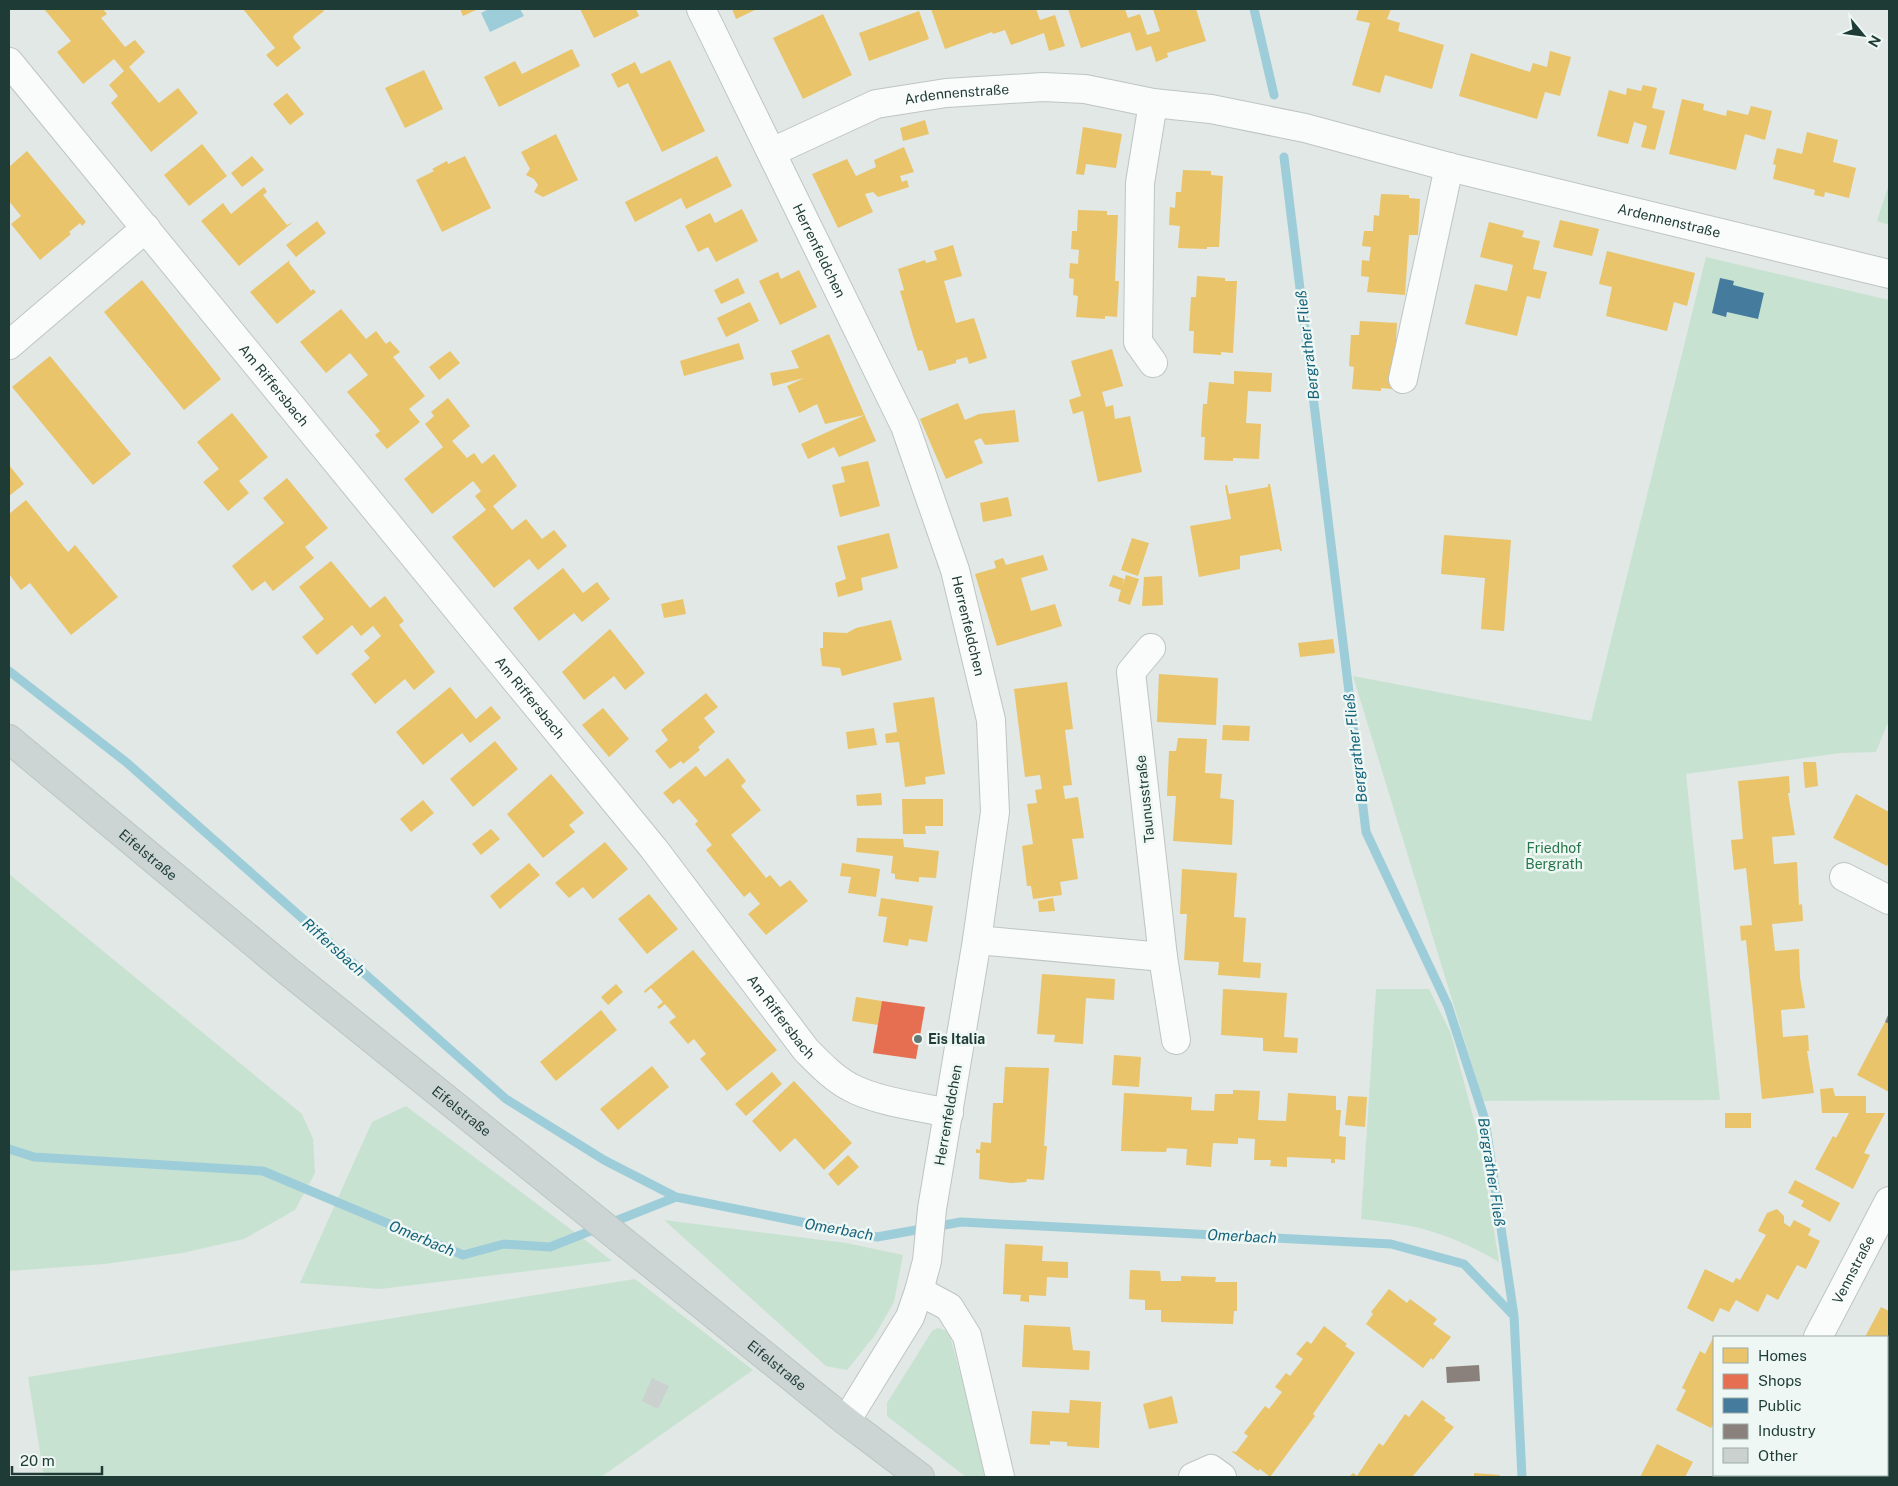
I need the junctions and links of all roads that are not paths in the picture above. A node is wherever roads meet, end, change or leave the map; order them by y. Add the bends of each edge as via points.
1 (701, 9) edge
2 (9, 62) edge
3 (1153, 102) junction
4 (772, 152) junction
5 (1449, 168) junction
6 (146, 228) junction
7 (1889, 274) edge
8 (9, 345) edge
9 (1153, 363) dead end
10 (1403, 379) dead end
11 (1151, 648) dead end
12 (9, 739) edge
13 (1844, 877) dead end
14 (1889, 900) edge
15 (977, 940) junction
16 (1162, 957) junction
17 (1176, 1040) dead end
18 (949, 1113) junction
19 (1889, 1201) edge
20 (920, 1292) junction
21 (1819, 1336) edge
22 (846, 1421) junction
23 (920, 1477) edge
24 (1000, 1477) edge
25 (1193, 1477) edge
26 (1222, 1477) edge

1 - 4 street, Herrenfeldchen
2 - 6 street, Am Riffersbach
3 - 4 street, Ardennenstraße via 1084,89 1043,87 946,93 876,104
3 - 5 street, Ardennenstraße via 1211,109 1305,128
3 - 9 street via 1140,183 1138,342
4 - 15 street, Herrenfeldchen via 905,426 955,570 991,720 995,812
5 - 7 street, Ardennenstraße
5 - 10 street
6 - 8 street
6 - 18 street, Am Riffersbach via 654,849 806,1050 826,1071 852,1088
11 - 16 street, Taunusstraße via 1131,672
12 - 22 main road, Eifelstraße via 289,972
13 - 14 street
15 - 16 street
15 - 18 street, Herrenfeldchen
16 - 17 street, Taunusstraße
18 - 20 street, Herrenfeldchen
19 - 21 street, Vennstraße
20 - 22 street, Herrenfeldchen via 910,1317
20 - 24 street via 949,1307 967,1336
22 - 23 main road, Eifelstraße
25 - 26 street via 1211,1469

